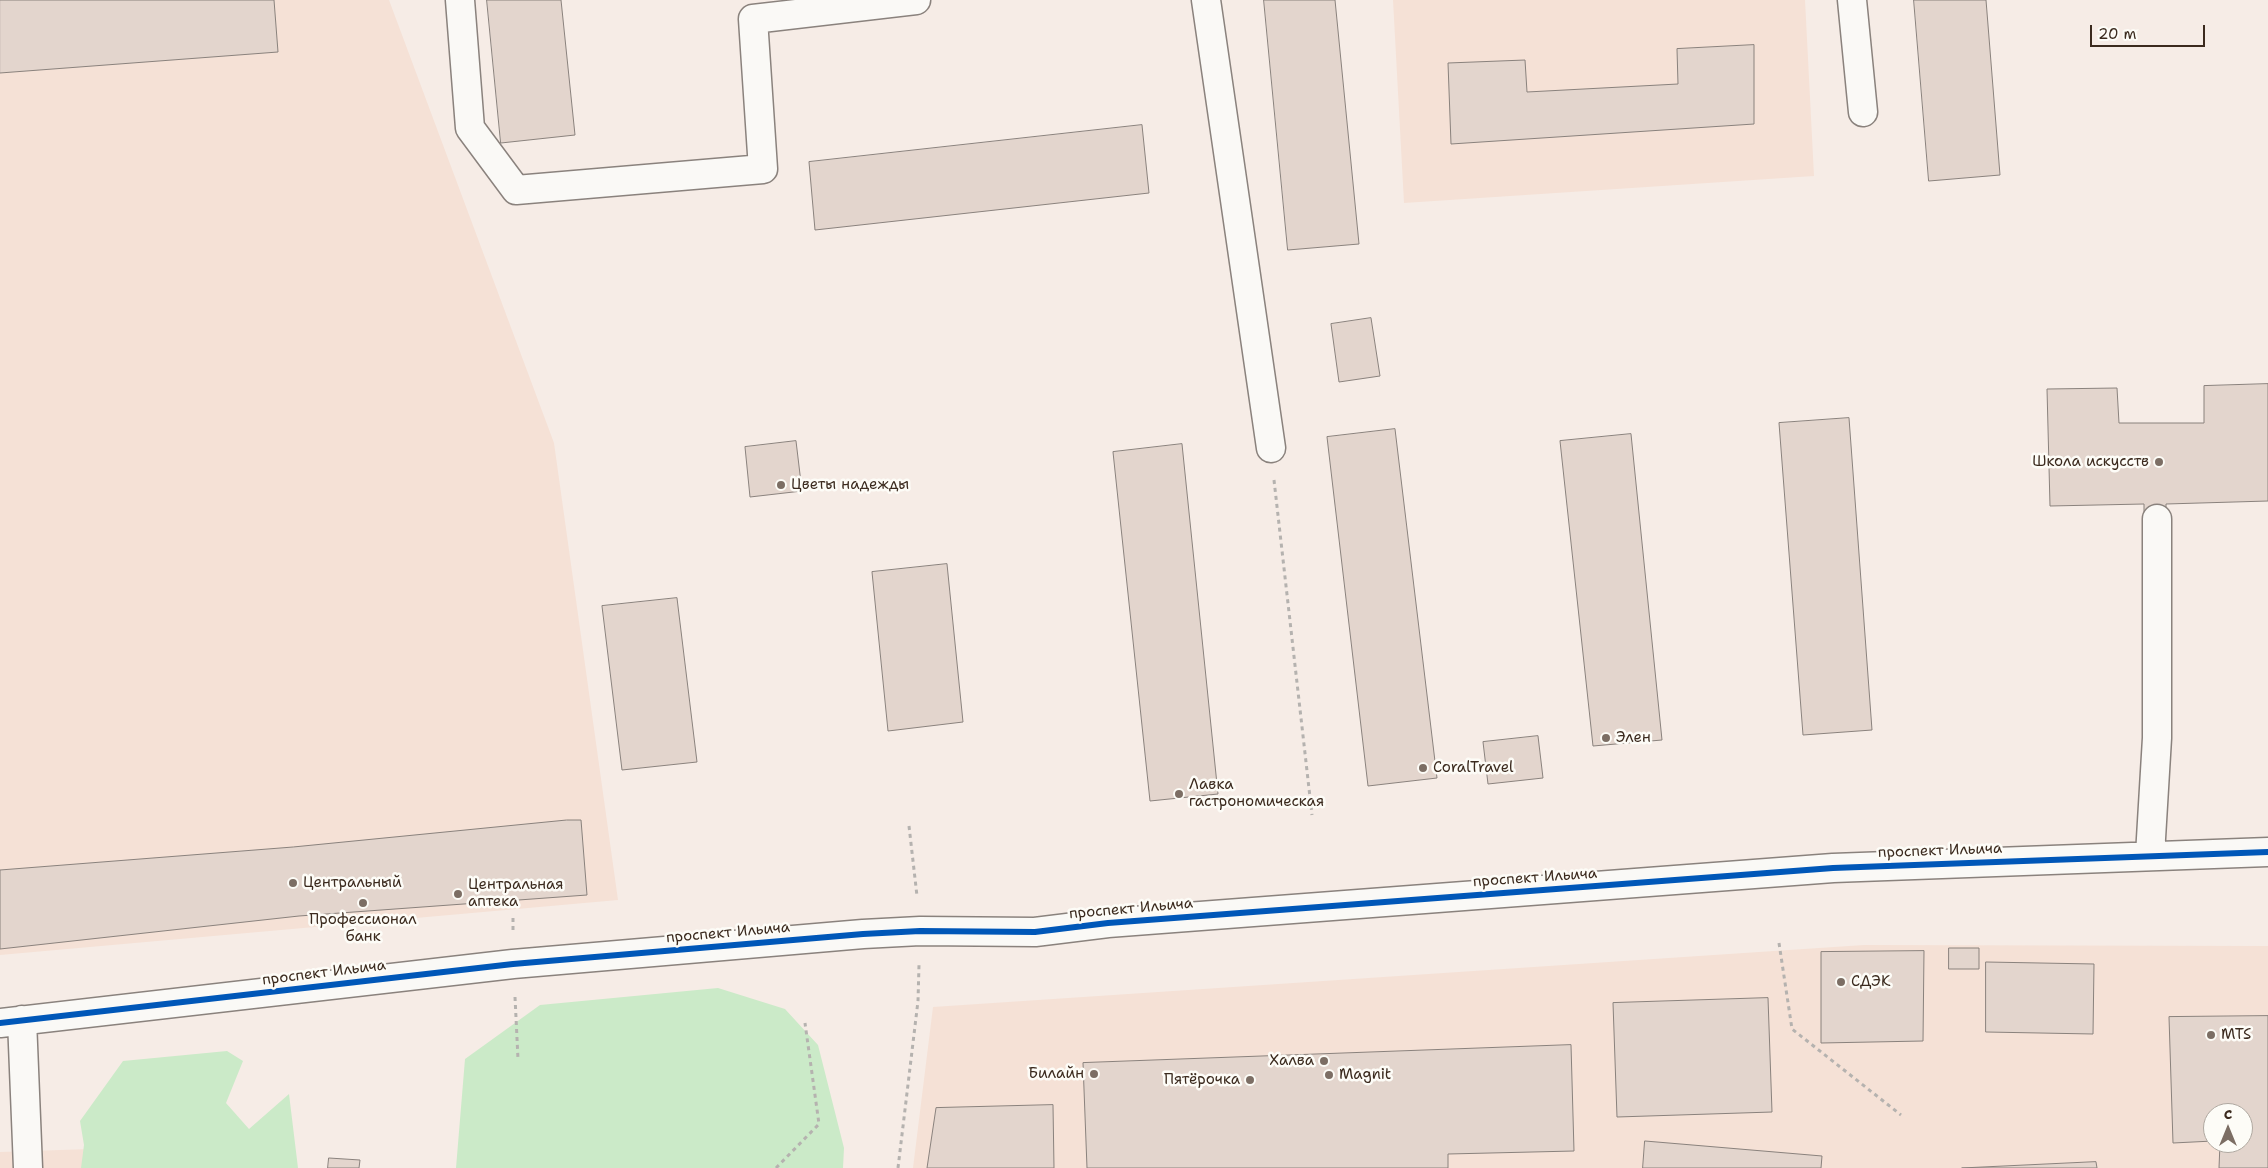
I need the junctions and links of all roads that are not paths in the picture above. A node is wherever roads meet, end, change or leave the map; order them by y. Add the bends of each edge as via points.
1 (460, 0) edge
2 (916, 0) edge
3 (1206, 0) edge
4 (1852, 0) edge
5 (1863, 112) dead end
6 (1271, 448) road end
7 (2157, 518) dead end
8 (2268, 852) edge
9 (2150, 855) junction
10 (11, 1022) edge
11 (28, 1168) edge

1 - 2 street via 470,128 516,190 763,169 753,19
3 - 6 street
4 - 5 street
7 - 9 street via 2157,738
8 - 9 street, проспект Ильича
9 - 10 street, проспект Ильича via 1833,868 1108,923 1035,932 862,934 513,964
10 - 11 street

